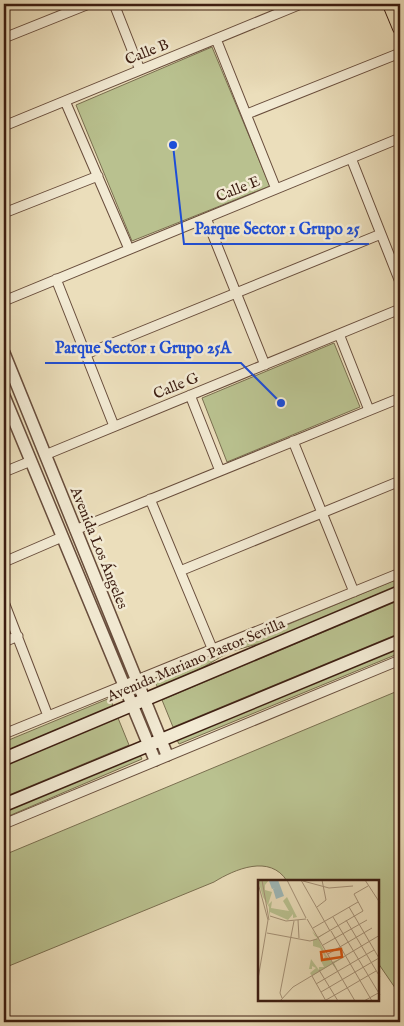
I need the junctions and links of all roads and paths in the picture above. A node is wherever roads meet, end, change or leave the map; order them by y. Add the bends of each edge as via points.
1 (89, 4) edge
2 (114, 4) edge
3 (301, 4) edge
4 (390, 4) edge
5 (286, 7) edge
6 (400, 28) edge
7 (4, 38) edge
8 (216, 39) junction
9 (400, 53) edge
10 (140, 70) junction
11 (65, 100) junction
12 (246, 114) junction
13 (4, 126) edge
14 (400, 138) edge
15 (351, 158) junction
16 (98, 176) junction
17 (276, 189) junction
18 (4, 213) edge
19 (206, 218) junction
20 (381, 234) junction
21 (129, 249) junction
22 (56, 279) junction
23 (400, 282) edge
24 (236, 293) junction
25 (4, 301) edge
26 (400, 309) edge
27 (339, 334) junction
28 (4, 353) edge
29 (86, 354) junction
30 (265, 365) junction
31 (4, 396) edge
32 (190, 396) junction
33 (400, 398) edge
34 (369, 410) junction
35 (114, 426) junction
36 (293, 441) junction
37 (45, 455) junction
38 (31, 461) junction
39 (220, 471) junction
40 (4, 472) edge
41 (400, 481) edge
42 (150, 500) junction
43 (322, 513) junction
44 (76, 530) junction
45 (62, 537) junction
46 (4, 562) edge
47 (180, 571) junction
48 (400, 573) edge
49 (354, 592) junction
50 (400, 592) edge
51 (4, 602) edge
52 (18, 636) junction
53 (4, 642) edge
54 (400, 642) edge
55 (212, 648) junction
56 (400, 660) edge
57 (136, 679) junction
58 (124, 684) junction
59 (145, 700) junction
60 (132, 705) junction
61 (48, 716) junction
62 (4, 734) edge
63 (161, 740) junction
64 (149, 745) junction
65 (167, 755) junction
66 (4, 759) edge
67 (155, 760) junction
68 (4, 805) edge
69 (4, 824) edge

1 - 7 street
2 - 10 street
3 - 5 street, Calle B
4 - 6 main road
5 - 8 street, Calle B
8 - 10 street, Calle B
8 - 12 street
9 - 12 street
10 - 11 street, Calle B
11 - 13 street, Calle B
11 - 16 street
12 - 17 street
14 - 15 street, Calle E
15 - 17 street, Calle E
15 - 20 street
16 - 18 street
16 - 21 street
17 - 19 street, Calle E
19 - 21 street, Calle E
19 - 24 street
20 - 23 street
20 - 24 street
21 - 22 street, Calle E
22 - 25 street, Calle E
22 - 29 street
24 - 29 street
24 - 30 street
26 - 27 street, Calle G
27 - 30 street, Calle G
27 - 34 street
28 - 37 street, Avenida Los Ángeles
29 - 35 street
30 - 32 street, Calle G
31 - 38 street, Avenida Los Ángeles
32 - 35 street, Calle G
32 - 39 street
33 - 34 street
34 - 36 street
35 - 37 street, Calle G
36 - 39 street
36 - 43 street
37 - 44 street, Avenida Los Ángeles
38 - 40 street
38 - 45 street, Avenida Los Ángeles
39 - 42 street
41 - 43 street
42 - 44 street
42 - 47 street
43 - 47 street
43 - 49 street
44 - 57 street, Avenida Los Ángeles
45 - 46 street
45 - 58 street, Avenida Los Ángeles
47 - 55 street
48 - 49 street, Avenida Mariano Pastor Sevilla
49 - 55 street, Avenida Mariano Pastor Sevilla
50 - 59 main road, Avenida Mariano Pastor Sevilla
51 - 52 street
52 - 53 street
52 - 61 street
54 - 63 main road
55 - 57 street, Avenida Mariano Pastor Sevilla
56 - 65 street
57 - 58 street, Avenida Mariano Pastor Sevilla
57 - 59 street, Avenida Los Ángeles
58 - 60 street, Avenida Los Ángeles
58 - 61 street, Avenida Mariano Pastor Sevilla
59 - 60 main road, Avenida Mariano Pastor Sevilla
59 - 63 street, Avenida Los Ángeles
60 - 64 street, Avenida Los Ángeles
60 - 66 main road, Avenida Mariano Pastor Sevilla
61 - 62 street, Avenida Mariano Pastor Sevilla
63 - 64 main road
63 - 65 street, Avenida Los Ángeles
64 - 67 street, Avenida Los Ángeles
64 - 68 main road
65 - 67 street
67 - 69 street

